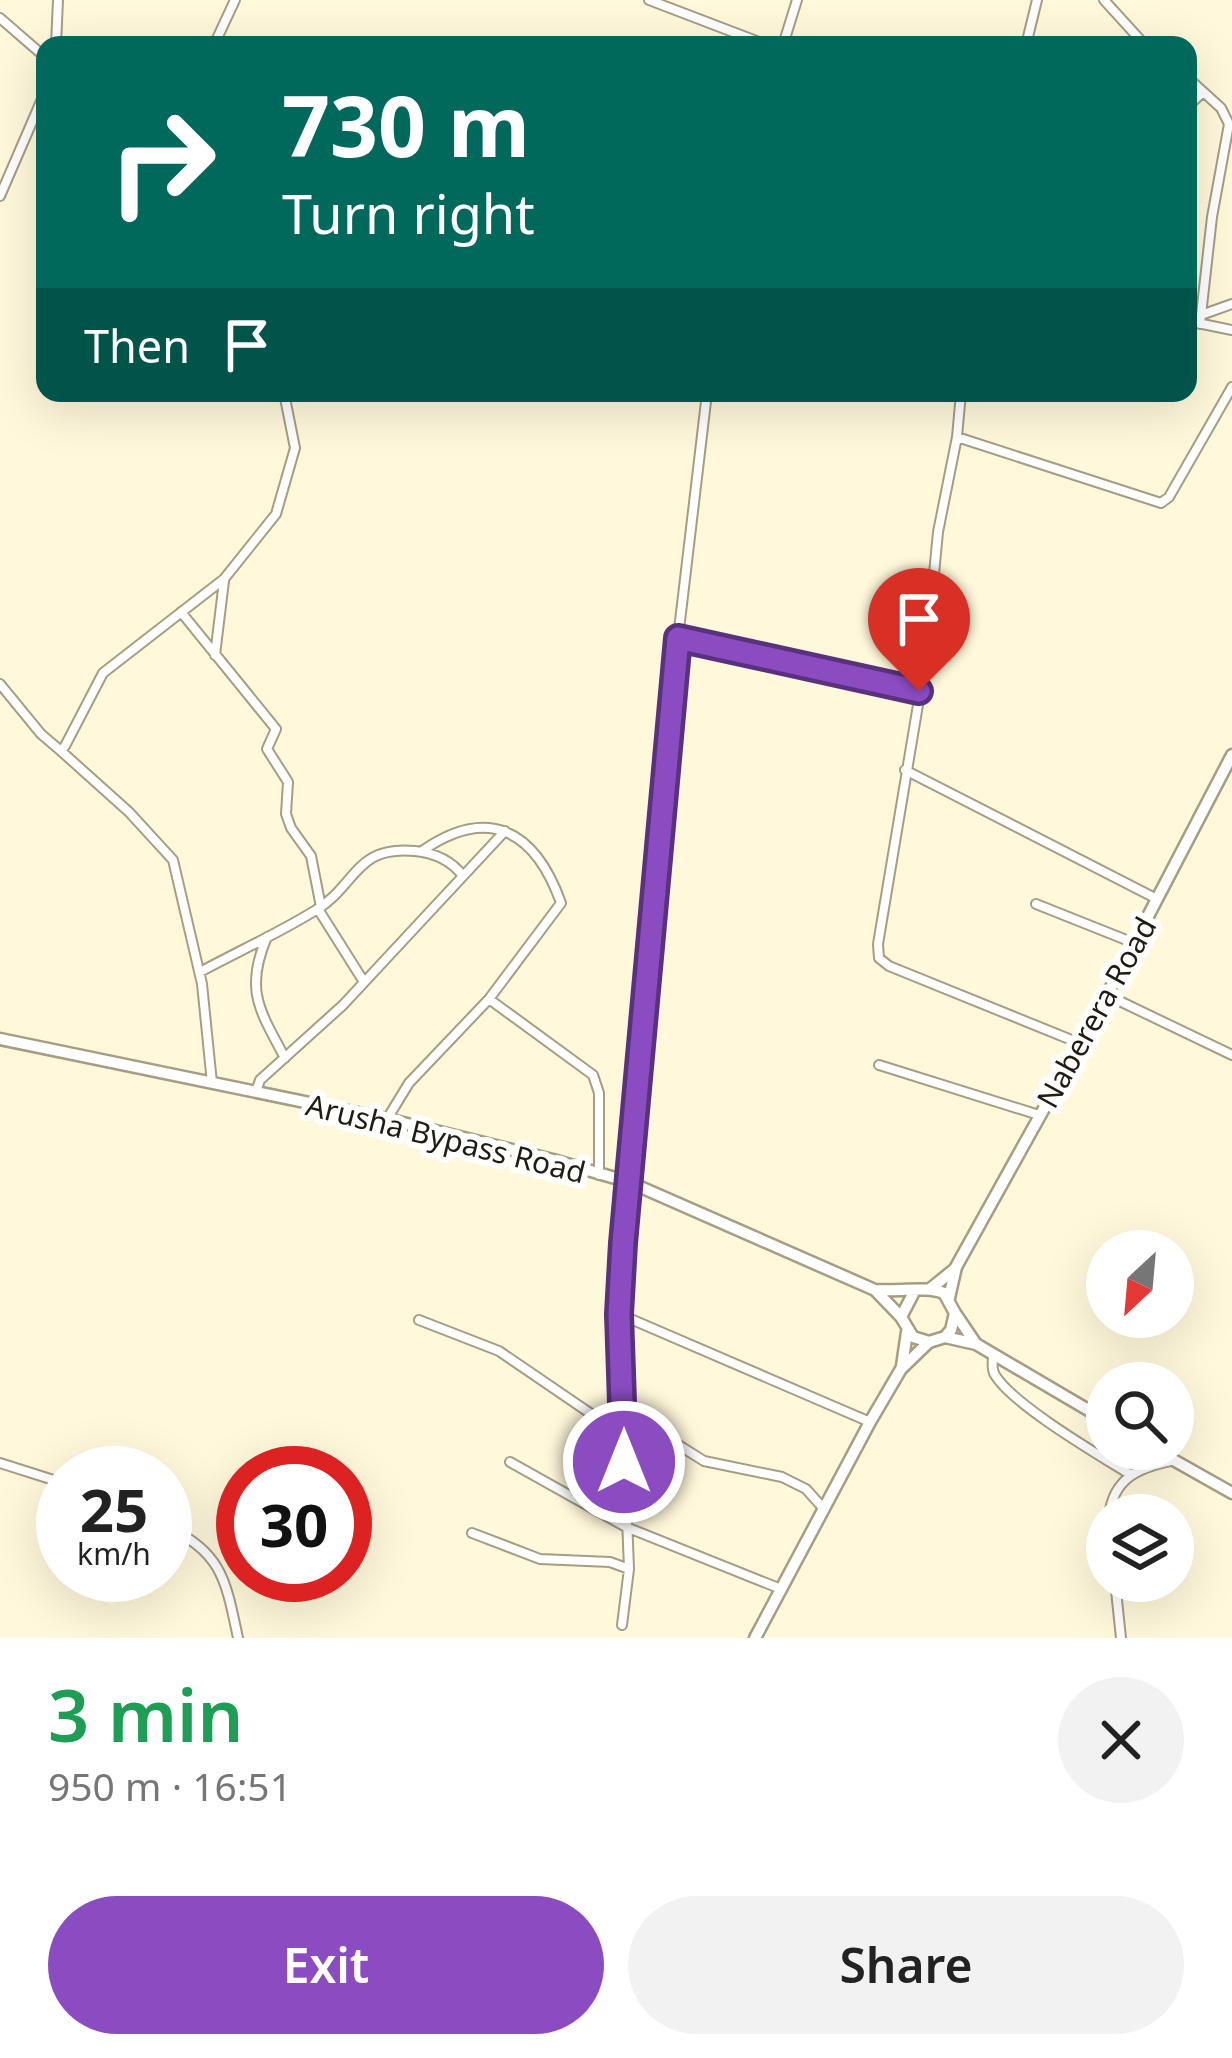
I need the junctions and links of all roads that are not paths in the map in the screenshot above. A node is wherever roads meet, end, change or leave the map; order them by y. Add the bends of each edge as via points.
1 (58, 0) edge
2 (235, 0) edge
3 (649, 0) edge
4 (797, 0) edge
5 (1037, 0) edge
6 (1104, 0) edge
7 (0, 18) edge
8 (56, 36) edge
9 (218, 36) edge
10 (743, 36) edge
11 (786, 36) edge
12 (1028, 36) edge
13 (1137, 36) edge
14 (36, 49) edge
15 (1197, 86) edge
16 (1203, 92) junction
17 (1197, 98) edge
18 (36, 113) edge
19 (1230, 117) edge
20 (0, 196) edge
21 (1232, 304) edge
22 (1201, 319) junction
23 (1197, 320) edge
24 (1232, 330) edge
25 (1232, 387) edge
26 (286, 402) edge
27 (705, 402) edge
28 (960, 402) edge
29 (957, 437) junction
30 (224, 579) junction
31 (181, 611) junction
32 (678, 638) junction
33 (215, 655) junction
34 (0, 684) edge
35 (919, 691) junction
36 (61, 751) junction
37 (1232, 755) edge
38 (905, 770) junction
39 (505, 831) junction
40 (422, 851) junction
41 (463, 876) junction
42 (1157, 899) junction
43 (1036, 904) dead end
44 (320, 908) junction
45 (267, 936) junction
46 (1134, 943) junction
47 (200, 972) junction
48 (364, 982) junction
49 (1107, 995) junction
50 (489, 999) junction
51 (0, 1039) edge
52 (1079, 1043) junction
53 (1232, 1055) edge
54 (285, 1058) junction
55 (879, 1065) dead end
56 (212, 1083) junction
57 (256, 1092) junction
58 (1040, 1115) junction
59 (387, 1119) junction
60 (599, 1175) junction
61 (628, 1182) junction
62 (956, 1267) junction
63 (930, 1289) junction
64 (875, 1290) junction
65 (913, 1294) junction
66 (949, 1298) junction
67 (955, 1313) junction
68 (619, 1314) junction
69 (902, 1317) junction
70 (419, 1320) dead end
71 (907, 1332) junction
72 (945, 1337) junction
73 (929, 1342) junction
74 (976, 1344) junction
75 (993, 1355) junction
76 (902, 1369) junction
77 (1086, 1409) edge
78 (870, 1422) junction
79 (623, 1433) junction
80 (0, 1462) edge
81 (510, 1462) dead end
82 (1140, 1470) edge
83 (1191, 1470) edge
84 (1134, 1472) junction
85 (36, 1475) edge
86 (1232, 1493) edge
87 (1114, 1494) edge
88 (824, 1509) junction
89 (626, 1527) junction
90 (472, 1533) dead end
91 (192, 1541) edge
92 (629, 1568) junction
93 (781, 1589) junction
94 (1117, 1602) edge
95 (622, 1624) dead end
96 (238, 1638) edge
97 (755, 1638) edge
98 (1121, 1638) edge

1 - 8 street
2 - 9 street
3 - 10 street
4 - 11 street
5 - 12 street
6 - 13 street
7 - 14 street
15 - 16 street
16 - 17 street
16 - 19 street
18 - 20 street
19 - 22 street
21 - 22 street
22 - 23 street
22 - 24 street
25 - 29 street via 1161,503
26 - 30 street via 296,448 285,493
27 - 32 street
28 - 29 street
29 - 35 street
30 - 31 street
30 - 33 street
31 - 33 street
31 - 36 street via 103,673
32 - 35 street
32 - 61 street
33 - 44 street via 277,731 267,748 288,782 286,814 311,856
34 - 36 street
35 - 38 street
36 - 47 street via 173,860
37 - 42 main road, Naberera Road
38 - 42 street
38 - 52 street via 879,958
39 - 40 street via 462,828
39 - 41 street
39 - 50 street via 540,864 561,903
40 - 41 street
40 - 44 street via 372,857
41 - 48 street
42 - 46 main road, Naberera Road
43 - 46 street
44 - 45 street
44 - 48 street
45 - 47 street
45 - 54 street via 254,991
46 - 49 main road, Naberera Road
47 - 56 street
48 - 54 street
49 - 52 main road, Naberera Road
49 - 53 street
50 - 59 street via 425,1063
50 - 60 street via 593,1075
51 - 56 main road, Arusha Bypass Road
52 - 58 main road, Naberera Road
54 - 57 street
55 - 58 street
56 - 57 main road, Arusha Bypass Road
57 - 59 main road, Arusha Bypass Road
58 - 62 main road, Naberera Road
59 - 60 main road, Arusha Bypass Road
60 - 61 main road, Arusha Bypass Road
61 - 64 main road, Arusha Bypass Road
61 - 68 street
62 - 63 main road, Naberera Road
62 - 66 main road, Naberera Road
63 - 65 main road, Arusha Bypass Road
63 - 66 main road
64 - 65 main road, Arusha Bypass Road
64 - 69 main road, Arusha Bypass Road
65 - 69 main road
66 - 67 main road
67 - 72 main road
67 - 74 main road
68 - 78 street
68 - 79 street
69 - 71 main road, Arusha Bypass Road
70 - 79 street via 499,1351
71 - 73 main road
71 - 76 main road
72 - 73 main road
72 - 74 main road
73 - 76 main road
74 - 75 main road
75 - 77 main road
75 - 84 street via 995,1374 1043,1418
76 - 78 main road
78 - 88 main road
79 - 88 street via 661,1435 704,1461 782,1477
79 - 89 street
80 - 85 street
81 - 89 street
82 - 84 street
83 - 86 main road
84 - 87 street
88 - 93 main road
89 - 92 street
89 - 93 street
90 - 92 street via 540,1559
91 - 96 street via 207,1550 223,1582
92 - 95 street
93 - 97 main road
94 - 98 street

